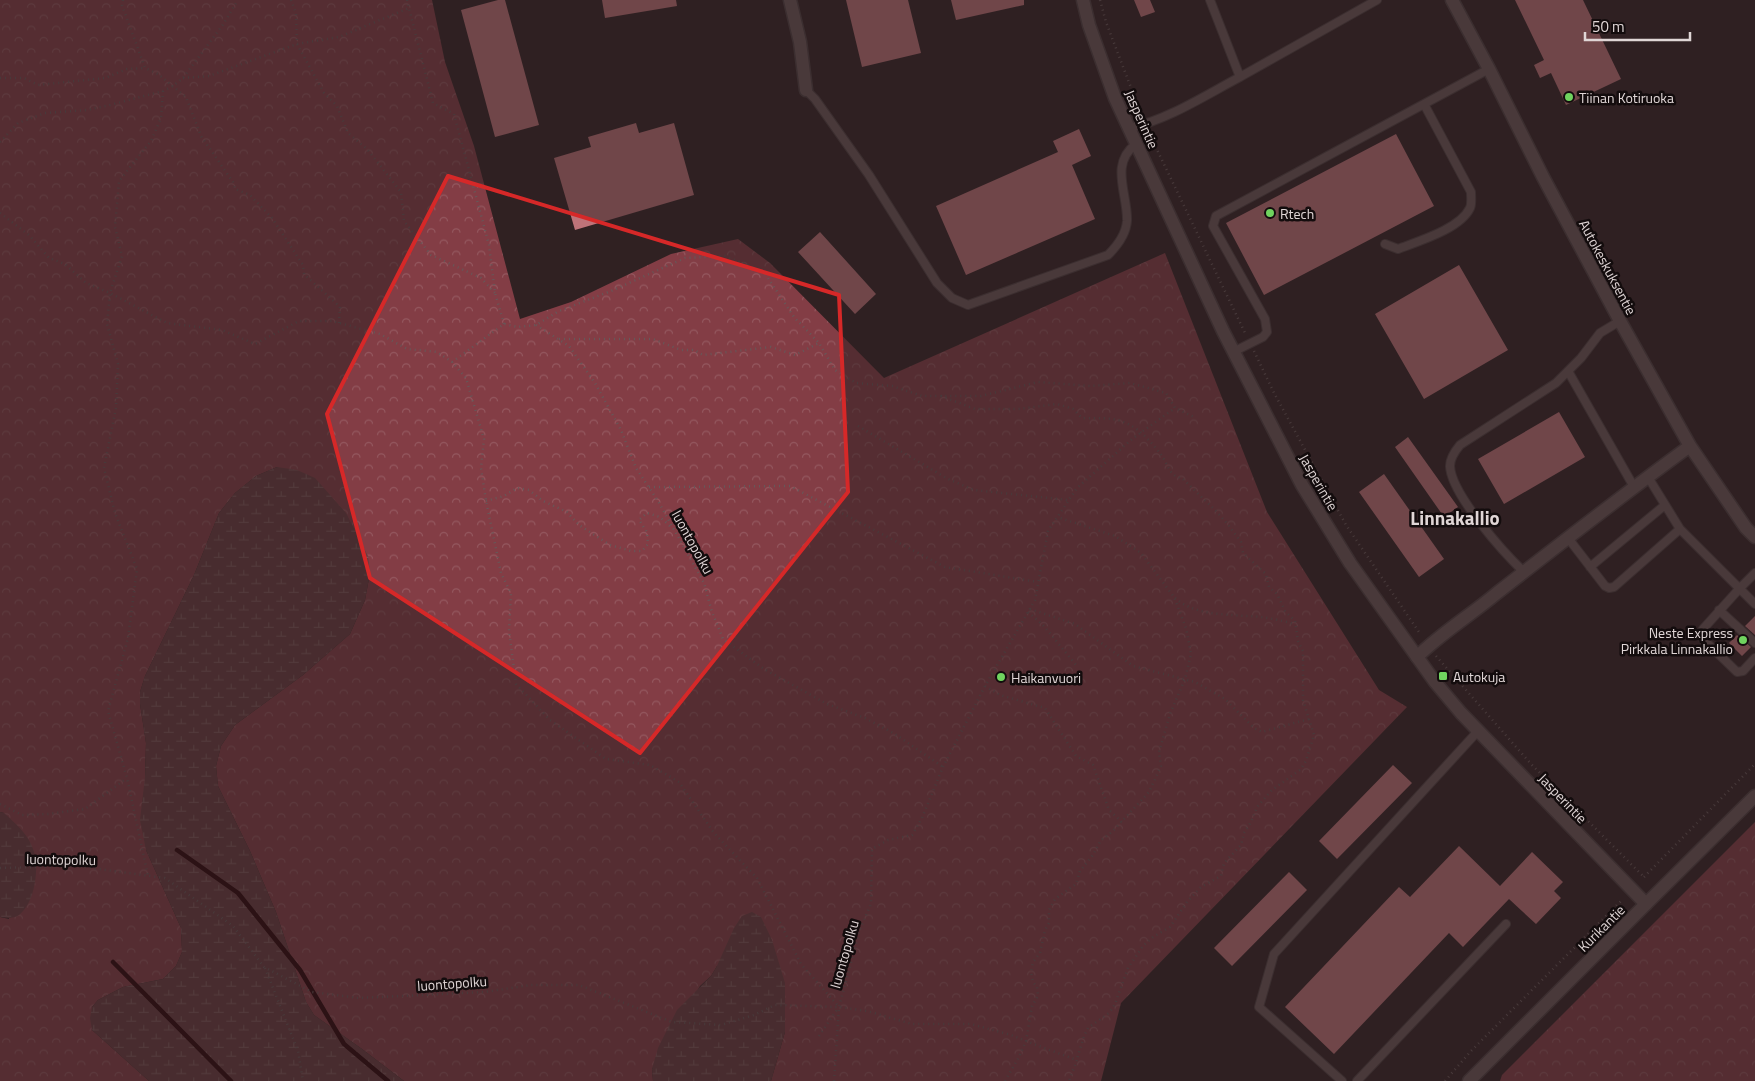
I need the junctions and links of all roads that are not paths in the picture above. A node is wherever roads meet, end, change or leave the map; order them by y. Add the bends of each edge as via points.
1 (790, 0) edge
2 (1083, 0) edge
3 (1210, 0) edge
4 (1377, 0) edge
5 (1452, 0) edge
6 (1489, 69) junction
7 (1240, 77) junction
8 (806, 90) joint
9 (1424, 104) junction
10 (1130, 128) junction
11 (1136, 144) junction
12 (1385, 244) dead end
13 (1620, 321) junction
14 (1233, 352) junction
15 (1568, 371) junction
16 (1690, 446) junction
17 (1648, 477) junction
18 (1634, 487) junction
19 (1665, 505) junction
20 (1680, 529) junction
21 (1755, 537) edge
22 (1568, 538) junction
23 (1590, 567) junction
24 (1524, 572) junction
25 (1755, 573) edge
26 (1740, 588) junction
27 (1755, 604) edge
28 (1719, 610) junction
29 (1755, 643) edge
30 (1417, 657) junction
31 (1755, 658) edge
32 (1478, 731) junction
33 (1755, 796) edge
34 (1646, 904) junction
35 (1506, 924) dead end
36 (1342, 1081) edge
37 (1357, 1081) edge
38 (1469, 1081) edge

1 - 8 street
2 - 10 street, Jasperintie via 1115,98
3 - 7 lane
4 - 7 lane
5 - 6 street, Autokeskuksentie
6 - 9 lane
6 - 13 street, Autokeskuksentie
7 - 10 lane via 1177,111
8 - 11 lane via 869,174 937,283 952,298 968,305 1108,255 1124,236 1127,221 1121,168 1128,150
9 - 12 lane via 1471,192 1471,206 1462,220 1428,238 1398,249
9 - 14 lane via 1216,216 1213,226 1265,319 1263,337
10 - 11 street, Jasperintie
11 - 14 street, Jasperintie
13 - 15 lane via 1600,333
13 - 16 street, Autokeskuksentie
14 - 30 street, Jasperintie via 1302,485 1350,564
15 - 18 lane
15 - 24 lane via 1556,383 1460,445 1450,465 1454,481 1466,503 1502,550
16 - 17 street
16 - 21 street, Autokeskuksentie
17 - 18 street
17 - 19 lane
18 - 22 street
19 - 20 lane
19 - 23 lane
20 - 23 lane via 1614,587 1605,586
20 - 26 lane
22 - 23 lane
22 - 24 street
24 - 30 street
25 - 26 lane
26 - 27 lane
26 - 28 lane
28 - 29 lane
28 - 31 lane via 1703,628 1703,639 1738,672
30 - 32 street, Jasperintie
32 - 34 street, Jasperintie
32 - 36 lane via 1274,954 1259,1007
33 - 34 street, Kurikantie
34 - 38 street, Kurikantie
35 - 37 lane

